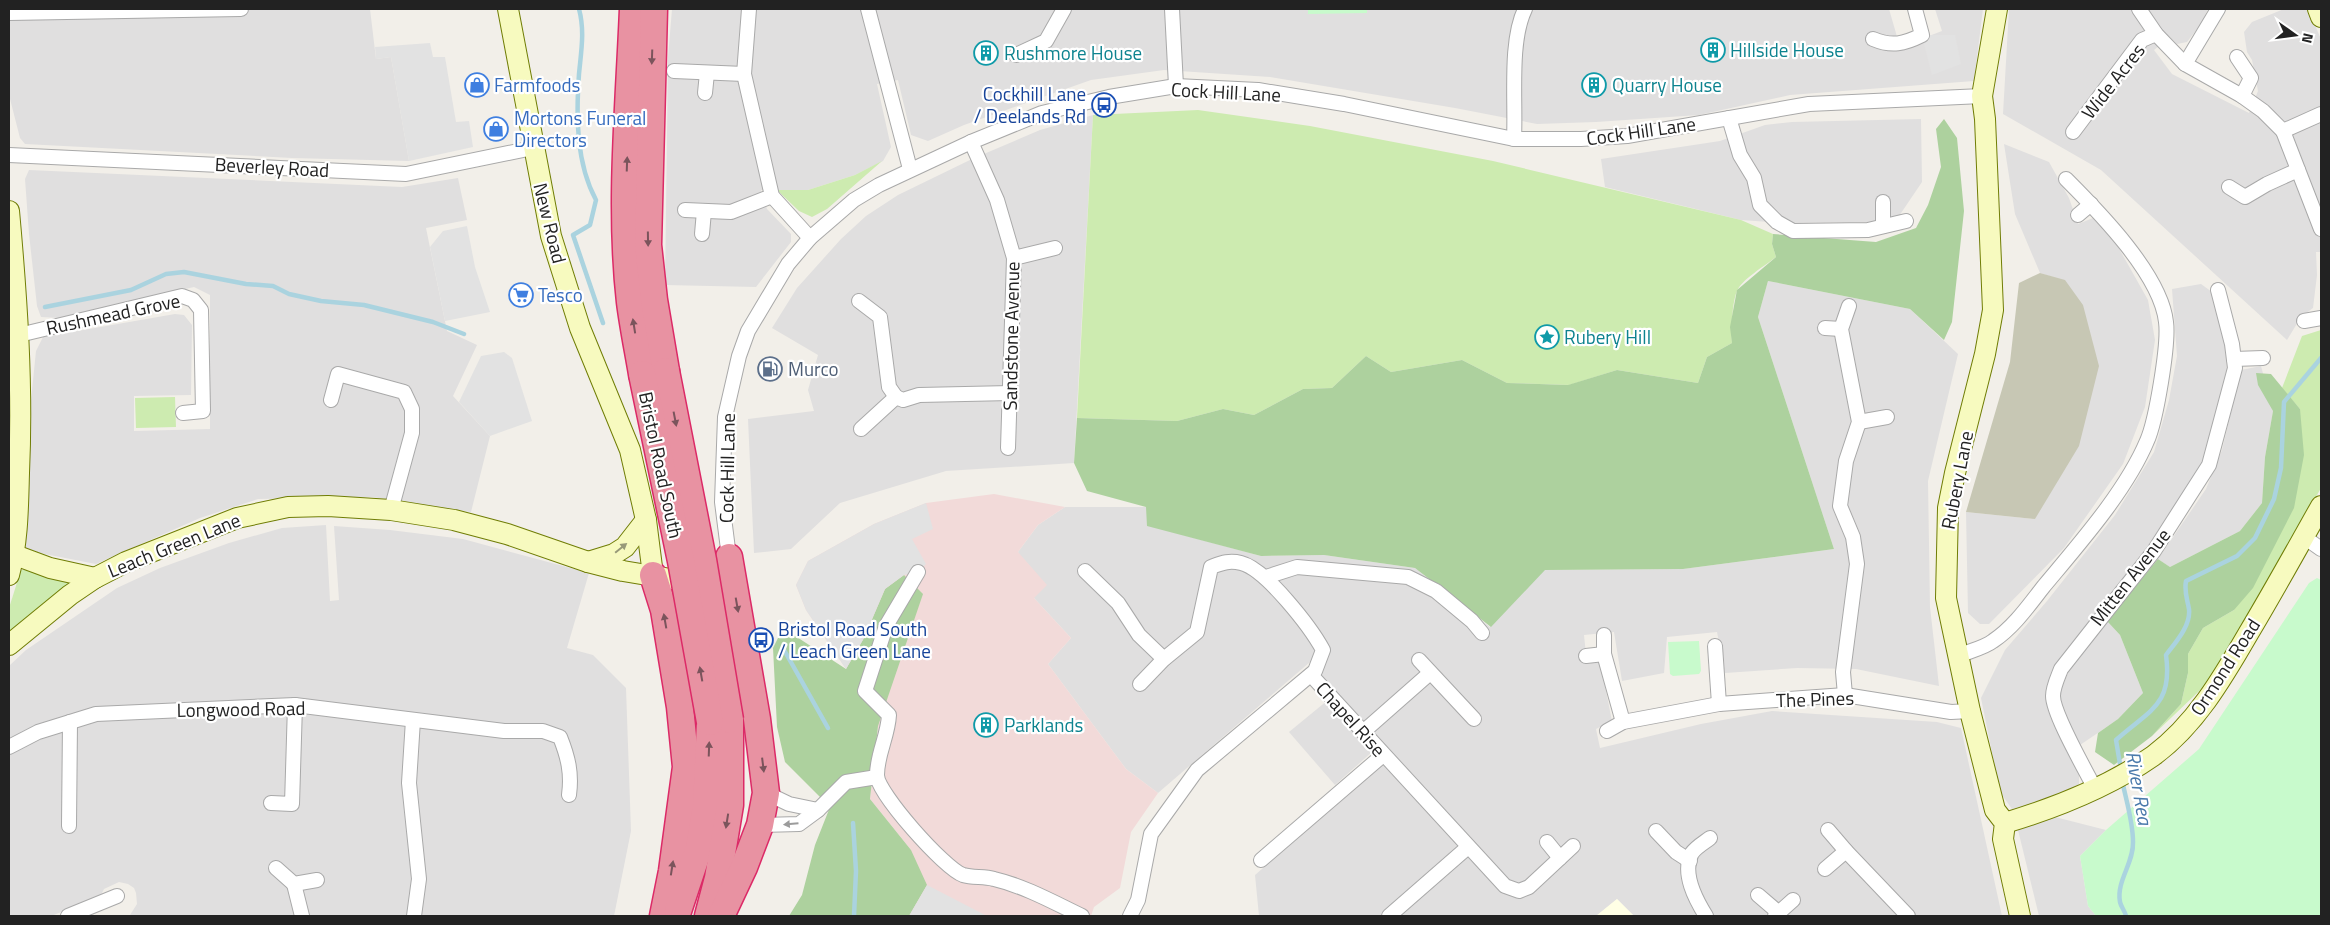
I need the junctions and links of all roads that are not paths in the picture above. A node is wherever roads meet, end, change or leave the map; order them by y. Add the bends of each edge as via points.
1 (241, 9) edge
2 (508, 9) edge
3 (633, 9) edge
4 (654, 9) edge
5 (748, 9) edge
6 (868, 9) edge
7 (1064, 9) edge
8 (1172, 9) edge
9 (1525, 9) edge
10 (1915, 9) edge
11 (1997, 9) edge
12 (2139, 9) edge
13 (2218, 9) edge
14 (9, 13) edge
15 (2156, 34) junction
16 (1873, 39) dead end
17 (1016, 54) dead end
18 (2237, 57) dead end
19 (2185, 64) junction
20 (674, 71) dead end
21 (707, 73) junction
22 (744, 74) junction
23 (1176, 86) junction
24 (706, 93) dead end
25 (1982, 96) junction
26 (2242, 96) junction
27 (2321, 114) edge
28 (1729, 118) junction
29 (2283, 131) junction
30 (2073, 132) dead end
31 (1514, 139) junction
32 (971, 142) junction
33 (533, 148) junction
34 (9, 155) edge
35 (910, 169) junction
36 (2298, 170) junction
37 (2066, 179) dead end
38 (2229, 188) dead end
39 (772, 196) junction
40 (1882, 202) dead end
41 (2091, 204) junction
42 (685, 210) dead end
43 (9, 211) edge
44 (704, 211) junction
45 (2078, 215) dead end
46 (1906, 221) dead end
47 (1883, 226) junction
48 (2321, 229) edge
49 (702, 234) dead end
50 (810, 238) junction
51 (1055, 248) dead end
52 (1014, 258) junction
53 (2218, 290) dead end
54 (859, 301) dead end
55 (1849, 306) dead end
56 (2321, 318) edge
57 (2304, 321) dead end
58 (1825, 328) dead end
59 (1841, 329) junction
60 (19, 334) junction
61 (2263, 358) dead end
62 (2234, 359) junction
63 (654, 373) junction
64 (1011, 394) junction
65 (896, 397) junction
66 (331, 400) dead end
67 (183, 412) dead end
68 (1888, 417) dead end
69 (1859, 422) junction
70 (15, 428) edge
71 (861, 429) dead end
72 (1008, 448) dead end
73 (2321, 506) edge
74 (391, 510) junction
75 (646, 520) junction
76 (2304, 537) junction
77 (2321, 549) edge
78 (14, 555) junction
79 (728, 556) junction
80 (588, 562) junction
81 (1085, 571) dead end
82 (918, 572) dead end
83 (9, 575) edge
84 (653, 575) junction
85 (1266, 577) junction
86 (95, 578) junction
87 (1482, 633) dead end
88 (1604, 636) dead end
89 (9, 645) edge
90 (1715, 646) dead end
91 (1604, 654) junction
92 (1586, 656) dead end
93 (1958, 656) junction
94 (1164, 659) junction
95 (1419, 660) dead end
96 (1430, 673) junction
97 (1310, 675) junction
98 (1140, 684) dead end
99 (1844, 695) junction
100 (1719, 704) junction
101 (295, 706) junction
102 (1970, 711) junction
103 (1474, 719) dead end
104 (413, 720) junction
105 (720, 721) junction
106 (70, 722) junction
107 (1623, 722) junction
108 (1607, 731) dead end
109 (1363, 732) junction
110 (9, 747) edge
111 (1383, 754) junction
112 (877, 777) junction
113 (2095, 789) junction
114 (766, 793) junction
115 (569, 795) dead end
116 (271, 803) dead end
117 (818, 810) junction
118 (2005, 823) junction
119 (69, 826) dead end
120 (760, 826) junction
121 (1828, 830) dead end
122 (1656, 831) dead end
123 (1710, 838) dead end
124 (1547, 842) dead end
125 (1572, 846) dead end
126 (1468, 847) junction
127 (1846, 851) junction
128 (1560, 858) junction
129 (1262, 860) dead end
130 (1690, 861) junction
131 (276, 868) dead end
132 (1825, 869) dead end
133 (317, 880) dead end
134 (294, 884) junction
135 (1758, 895) dead end
136 (117, 896) dead end
137 (1793, 900) dead end
138 (1777, 914) edge
139 (68, 916) edge
140 (302, 916) edge
141 (414, 916) edge
142 (663, 916) edge
143 (677, 916) edge
144 (708, 916) edge
145 (721, 916) edge
146 (1082, 916) edge
147 (1130, 916) edge
148 (1389, 916) edge
149 (1706, 916) edge
150 (1908, 916) edge
151 (2020, 916) edge

1 - 14 street
2 - 33 street, New Road
63 -> 3 highway, Bristol Road South via 630,302 627,186
4 -> 63 highway, Bristol Road South via 648,245 654,300
5 - 22 street
6 - 35 street
7 - 17 street via 1046,41
8 - 23 street
9 - 31 street via 1515,43
10 - 16 street via 1922,35 1904,44 1887,44
11 - 25 street, Rubery Lane
12 - 15 street, Wide Acres
13 - 19 street
15 - 19 street, Wide Acres
15 - 30 street, Wide Acres via 2142,40
18 - 26 street via 2252,78
19 - 26 street, Wide Acres
20 - 21 street
21 - 22 street
21 - 24 street
22 - 39 street
23 - 31 street, Cock Hill Lane via 1258,90
23 - 32 street, Cock Hill Lane via 1042,113
25 - 28 street, Cock Hill Lane via 1809,104
25 - 93 street, Rubery Lane via 1992,310 1985,354 1948,508 1946,598
26 - 29 street, Wide Acres via 2263,110
27 - 29 street
28 - 31 street, Cock Hill Lane via 1627,136 1581,140
28 - 47 street via 1740,155 1754,178 1760,205 1777,222 1792,231 1868,230
29 - 36 street
32 - 35 street, Cock Hill Lane
32 - 52 street, Sandstone Avenue via 997,200
33 - 34 street, Beverley Road via 406,174
33 - 75 street, New Road via 551,236 580,328 630,450
35 - 50 street, Cock Hill Lane via 854,200
36 - 38 street via 2245,197
36 - 48 street
37 - 41 street
39 - 44 street via 731,212
39 - 50 street
40 - 47 street
41 - 45 street
41 - 93 street via 2151,280 2162,302 2166,343 2148,440 2121,488 2016,620 1993,642
42 - 44 street
43 - 60 street
44 - 49 street
46 - 47 street
50 - 79 street, Cock Hill Lane via 774,285 748,330 739,356 726,417 724,445 722,502
51 - 52 street
52 - 64 street, Sandstone Avenue
53 - 62 street, Mitten Avenue
54 - 65 street via 880,317 889,387
55 - 59 street
56 - 57 street
58 - 59 street
59 - 69 street
60 - 67 street, Rushmead Grove via 182,296 193,300 201,310 203,411
60 - 70 street
61 - 62 street
62 - 113 street, Mitten Avenue via 2209,465 2154,551 2082,640 2056,681 2053,702
63 - 105 highway, Bristol Road South, bridge via 703,560
64 - 65 street via 919,395 903,400
64 - 72 street, Sandstone Avenue
65 - 71 street
66 - 74 street via 338,374 404,392 412,409 412,433
68 - 69 street
69 - 99 street via 1846,461 1840,506 1852,537 1857,564 1843,672
70 - 78 street
73 - 76 street, Ormond Road
74 - 80 street, Leach Green Lane via 454,520
74 - 86 street, Leach Green Lane via 288,507 237,518 143,555
80 -> 75 street via 625,547
75 - 84 street, New Road
76 - 77 street
76 - 113 street, Ormond Road via 2222,680 2190,722 2153,756
78 - 83 street
78 - 86 street via 50,568
79 - 84 street via 716,553 667,564
79 -> 114 highway via 757,719
80 - 84 street, Leach Green Lane
81 - 94 street via 1118,603 1139,635
82 - 112 street via 886,626 865,691 889,715
142 -> 84 highway via 686,768 664,610
85 - 87 street via 1297,567 1408,577 1436,591
85 - 94 street via 1243,563 1226,561 1211,567 1197,632
85 - 97 street via 1316,636 1323,650 1315,672
86 - 89 street, Leach Green Lane
88 - 91 street
90 - 100 street
91 - 92 street
91 - 107 street
93 - 102 street, Rubery Lane
94 - 98 street
95 - 96 street
96 - 103 street
96 - 109 street
97 - 109 street, Chapel Rise
97 - 147 street, Chapel Rise via 1197,770 1151,834 1138,900
99 - 100 street, The Pines
99 - 102 street, The Pines via 1952,712
100 - 107 street, The Pines
101 - 104 street, Longwood Road
101 - 106 street, Longwood Road via 96,714
101 - 116 street via 292,804
102 - 118 street, Rubery Lane via 1995,810
104 - 115 street, Longwood Road via 543,731 560,737 571,776
104 - 141 street via 409,783 419,879
143 -> 105 highway, Bristol Road South via 699,848
105 -> 144 highway, Bristol Road South via 730,805
106 - 110 street, Longwood Road via 38,732
106 - 119 street
107 - 108 street, The Pines
109 - 111 street, Chapel Rise
111 - 126 street, Chapel Rise
111 - 129 street
112 - 117 street via 846,782
112 - 146 street via 895,807 936,856 962,875 1000,881
113 - 118 street, Ormond Road via 2050,809
114 - 117 street via 789,804
114 - 120 highway
117 -> 120 street via 799,824
118 - 151 street, Rubery Lane via 2004,839
120 - 145 highway
121 - 127 street
122 - 130 street via 1676,852
123 - 130 street via 1692,853
124 - 128 street
125 - 128 street, Chapel Rise
126 - 128 street, Chapel Rise via 1505,886 1520,891 1529,888
126 - 148 street
127 - 132 street
127 - 150 street
130 - 149 street via 1689,881
131 - 134 street
133 - 134 street
134 - 140 street
135 - 138 street
136 - 139 street
137 - 138 street

